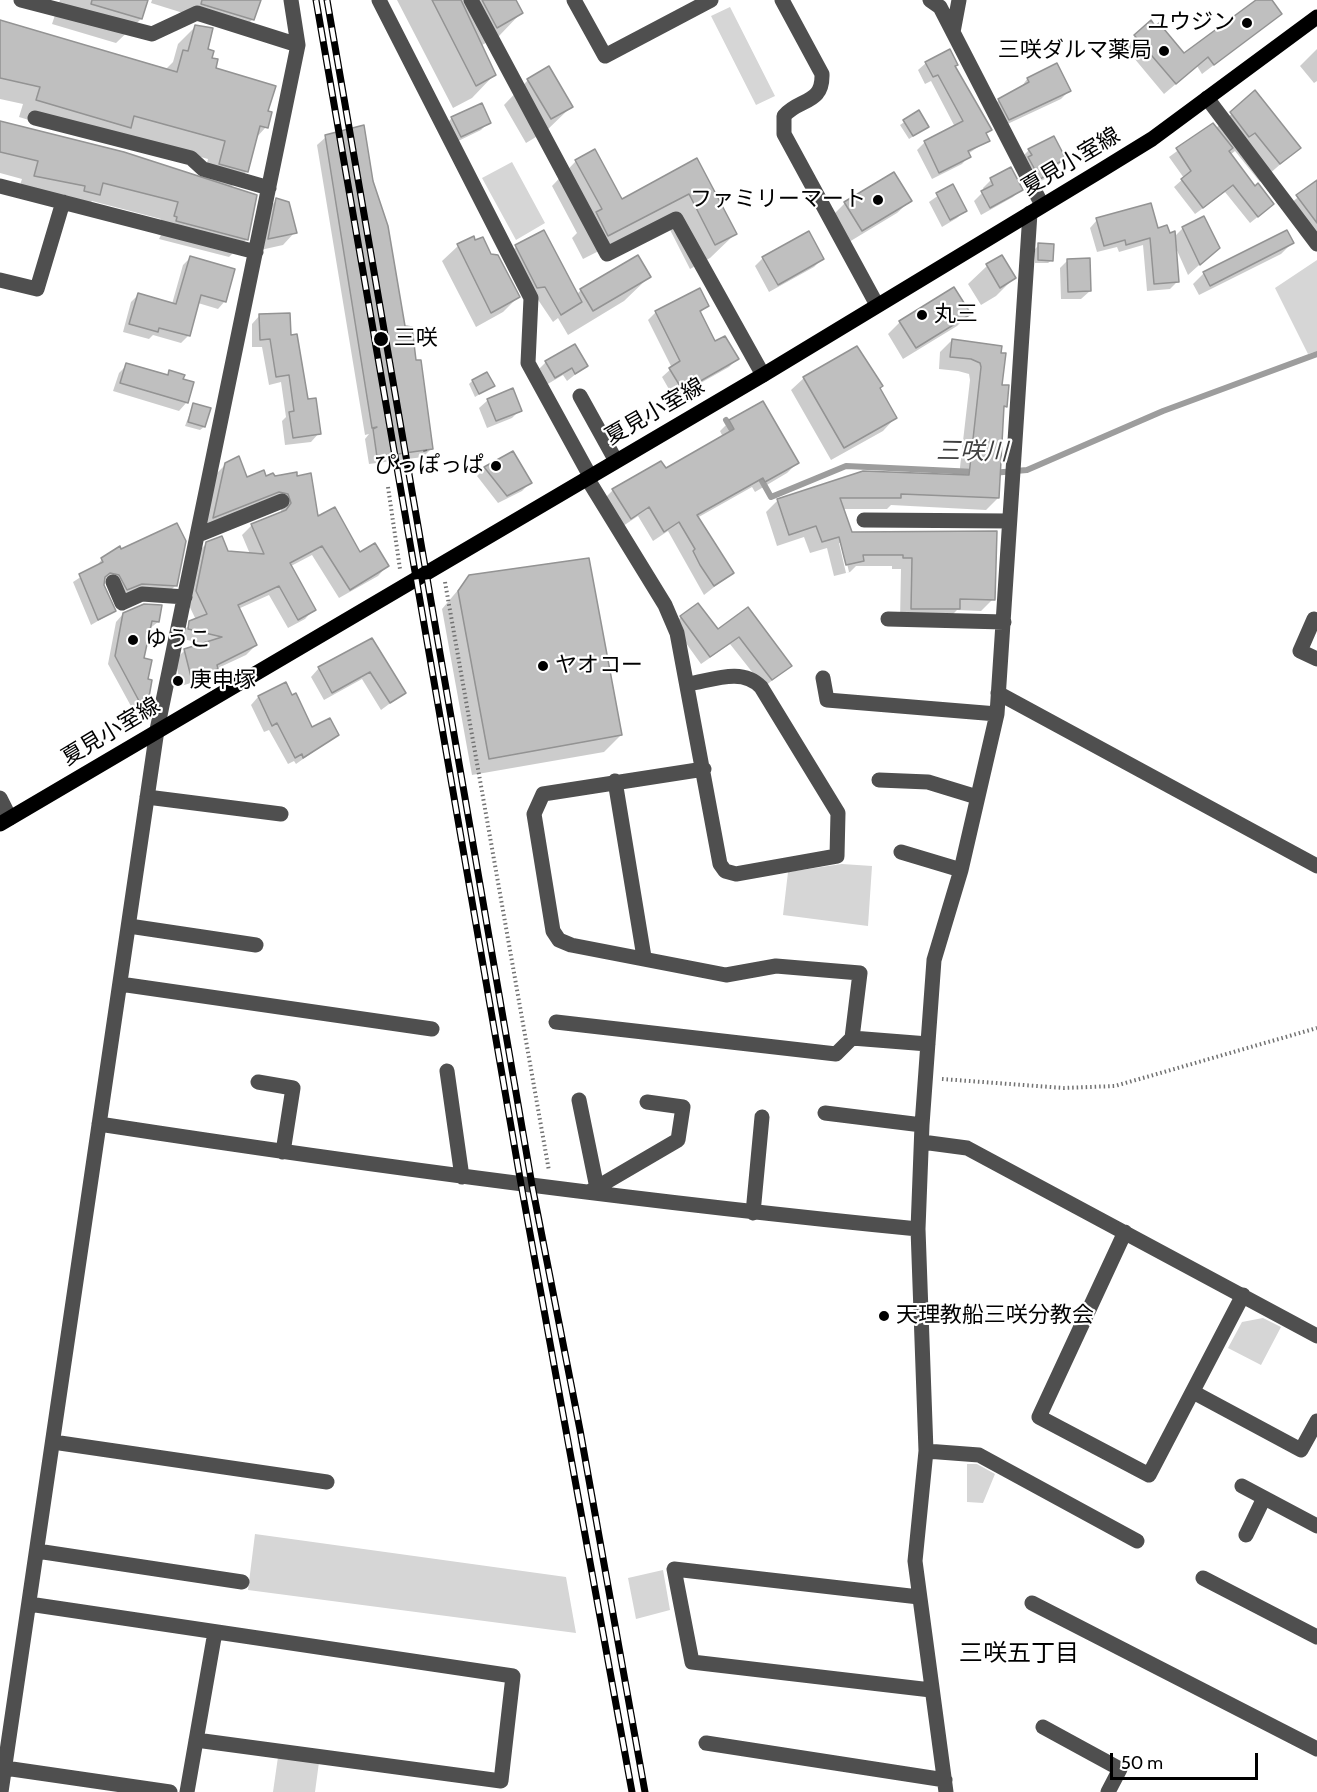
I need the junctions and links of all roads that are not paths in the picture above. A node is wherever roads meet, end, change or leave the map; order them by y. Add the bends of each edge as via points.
1 (21, 0) edge
2 (291, 0) edge
3 (379, 0) edge
4 (471, 0) edge
5 (574, 0) edge
6 (711, 0) edge
7 (782, 0) edge
8 (930, 0) edge
9 (959, 0) edge
10 (1317, 16) edge
11 (953, 32) junction
12 (298, 45) junction
13 (1207, 98) junction
14 (36, 118) dead end
15 (0, 186) edge
16 (269, 188) junction
17 (63, 202) junction
18 (1036, 209) junction
19 (1317, 244) edge
20 (256, 252) junction
21 (0, 280) edge
22 (877, 305) junction
23 (763, 375) junction
24 (580, 396) dead end
25 (616, 461) junction
26 (588, 477) junction
27 (282, 501) dead end
28 (864, 520) dead end
29 (1008, 521) junction
30 (198, 535) junction
31 (113, 582) dead end
32 (185, 597) junction
33 (888, 619) dead end
34 (1314, 619) dead end
35 (1004, 622) junction
36 (1317, 658) edge
37 (823, 678) dead end
38 (688, 684) junction
39 (998, 693) junction
40 (997, 714) junction
41 (157, 730) junction
42 (704, 769) junction
43 (879, 780) dead end
44 (615, 781) junction
45 (147, 797) junction
46 (976, 797) junction
47 (0, 798) edge
48 (281, 814) dead end
49 (5, 821) edge
50 (901, 852) dead end
51 (1317, 866) edge
52 (961, 870) junction
53 (129, 926) junction
54 (256, 945) dead end
55 (644, 957) junction
56 (120, 984) junction
57 (556, 1022) dead end
58 (432, 1029) dead end
59 (852, 1038) junction
60 (928, 1044) junction
61 (447, 1071) dead end
62 (258, 1082) dead end
63 (579, 1100) dead end
64 (647, 1102) dead end
65 (825, 1113) dead end
66 (762, 1117) dead end
67 (99, 1124) junction
68 (922, 1125) junction
69 (922, 1142) junction
70 (283, 1152) junction
71 (462, 1177) junction
72 (593, 1190) junction
73 (753, 1213) junction
74 (918, 1229) junction
75 (1125, 1232) junction
76 (1243, 1295) junction
77 (1317, 1336) edge
78 (1193, 1392) junction
79 (1317, 1420) edge
80 (53, 1442) junction
81 (926, 1451) junction
82 (327, 1482) dead end
83 (1242, 1486) dead end
84 (1264, 1498) junction
85 (1317, 1526) edge
86 (1246, 1535) dead end
87 (1137, 1540) dead end
88 (37, 1551) junction
89 (1203, 1578) dead end
90 (242, 1582) dead end
91 (919, 1597) junction
92 (1032, 1602) dead end
93 (29, 1605) junction
94 (214, 1632) junction
95 (1317, 1637) edge
96 (931, 1690) junction
97 (1043, 1727) dead end
98 (196, 1740) junction
99 (705, 1743) dead end
100 (4, 1749) edge
101 (1317, 1749) edge
102 (5, 1768) junction
103 (945, 1786) edge
104 (168, 1791) edge
105 (1, 1792) edge
106 (188, 1792) edge
107 (1108, 1792) edge

1 - 12 street via 152,34 197,14
2 - 12 street
3 - 26 street via 531,298 528,363
4 - 23 street via 607,254 676,219
5 - 6 street via 605,56
7 - 22 street via 822,75 819,93 784,116 784,134
8 - 11 street via 940,7
9 - 11 street
10 - 13 main road, 夏見小室線
11 - 18 street
12 - 16 street
13 - 18 main road, 夏見小室線 via 1152,139
13 - 19 street
14 - 16 street via 191,158 203,170
15 - 17 street
16 - 20 street
17 - 20 street
17 - 21 street via 37,289
18 - 22 main road, 夏見小室線
18 - 29 street
20 - 30 street
22 - 23 main road, 夏見小室線
23 - 25 main road, 夏見小室線
24 - 25 street
25 - 26 main road, 夏見小室線
26 - 38 street via 665,605 677,633
26 - 41 main road, 夏見小室線
27 - 30 street
28 - 29 street
29 - 35 street
30 - 32 street
31 - 32 street via 122,603 142,594
32 - 41 street
33 - 35 street
34 - 36 street via 1300,651
35 - 39 street
37 - 40 street via 827,700
38 - 42 street
38 - 42 street via 742,675 753,678 761,687 837,813 837,856 736,874 725,871 720,864
39 - 40 street
39 - 51 street
40 - 46 street
41 - 45 street
41 - 49 main road, 夏見小室線
42 - 44 street
43 - 46 street via 928,782
44 - 55 street
44 - 55 street via 543,794 536,804 534,814 552,931 559,940 571,945
45 - 48 street
45 - 53 street
46 - 52 street
47 - 49 street
50 - 52 street
52 - 60 street via 934,960
53 - 54 street
53 - 56 street
55 - 59 street via 726,975 776,966 860,973
56 - 58 street
56 - 67 street
57 - 59 street via 836,1054
59 - 60 street
60 - 68 street
61 - 71 street
62 - 70 street via 293,1088
63 - 72 street
64 - 72 street via 683,1107 678,1140
65 - 68 street
66 - 73 street
67 - 70 street
67 - 80 street
68 - 69 street
69 - 74 street
69 - 75 street via 967,1148
70 - 71 street
71 - 72 street
72 - 73 street
73 - 74 street
74 - 81 street
75 - 76 street
75 - 78 street via 1039,1417 1149,1475
76 - 77 street
76 - 78 street
78 - 79 street via 1301,1450
80 - 82 street
80 - 88 street
81 - 87 street via 979,1455
81 - 91 street via 915,1542
83 - 84 street
84 - 85 street
84 - 86 street
88 - 90 street
88 - 93 street
89 - 95 street
91 - 96 street
91 - 96 street via 674,1569 692,1662
92 - 101 street
93 - 94 street
93 - 100 street
94 - 98 street
94 - 98 street via 513,1676 501,1781
96 - 103 street
97 - 107 street via 1120,1769
98 - 106 street
99 - 103 street
100 - 102 street
102 - 104 street
102 - 105 street

